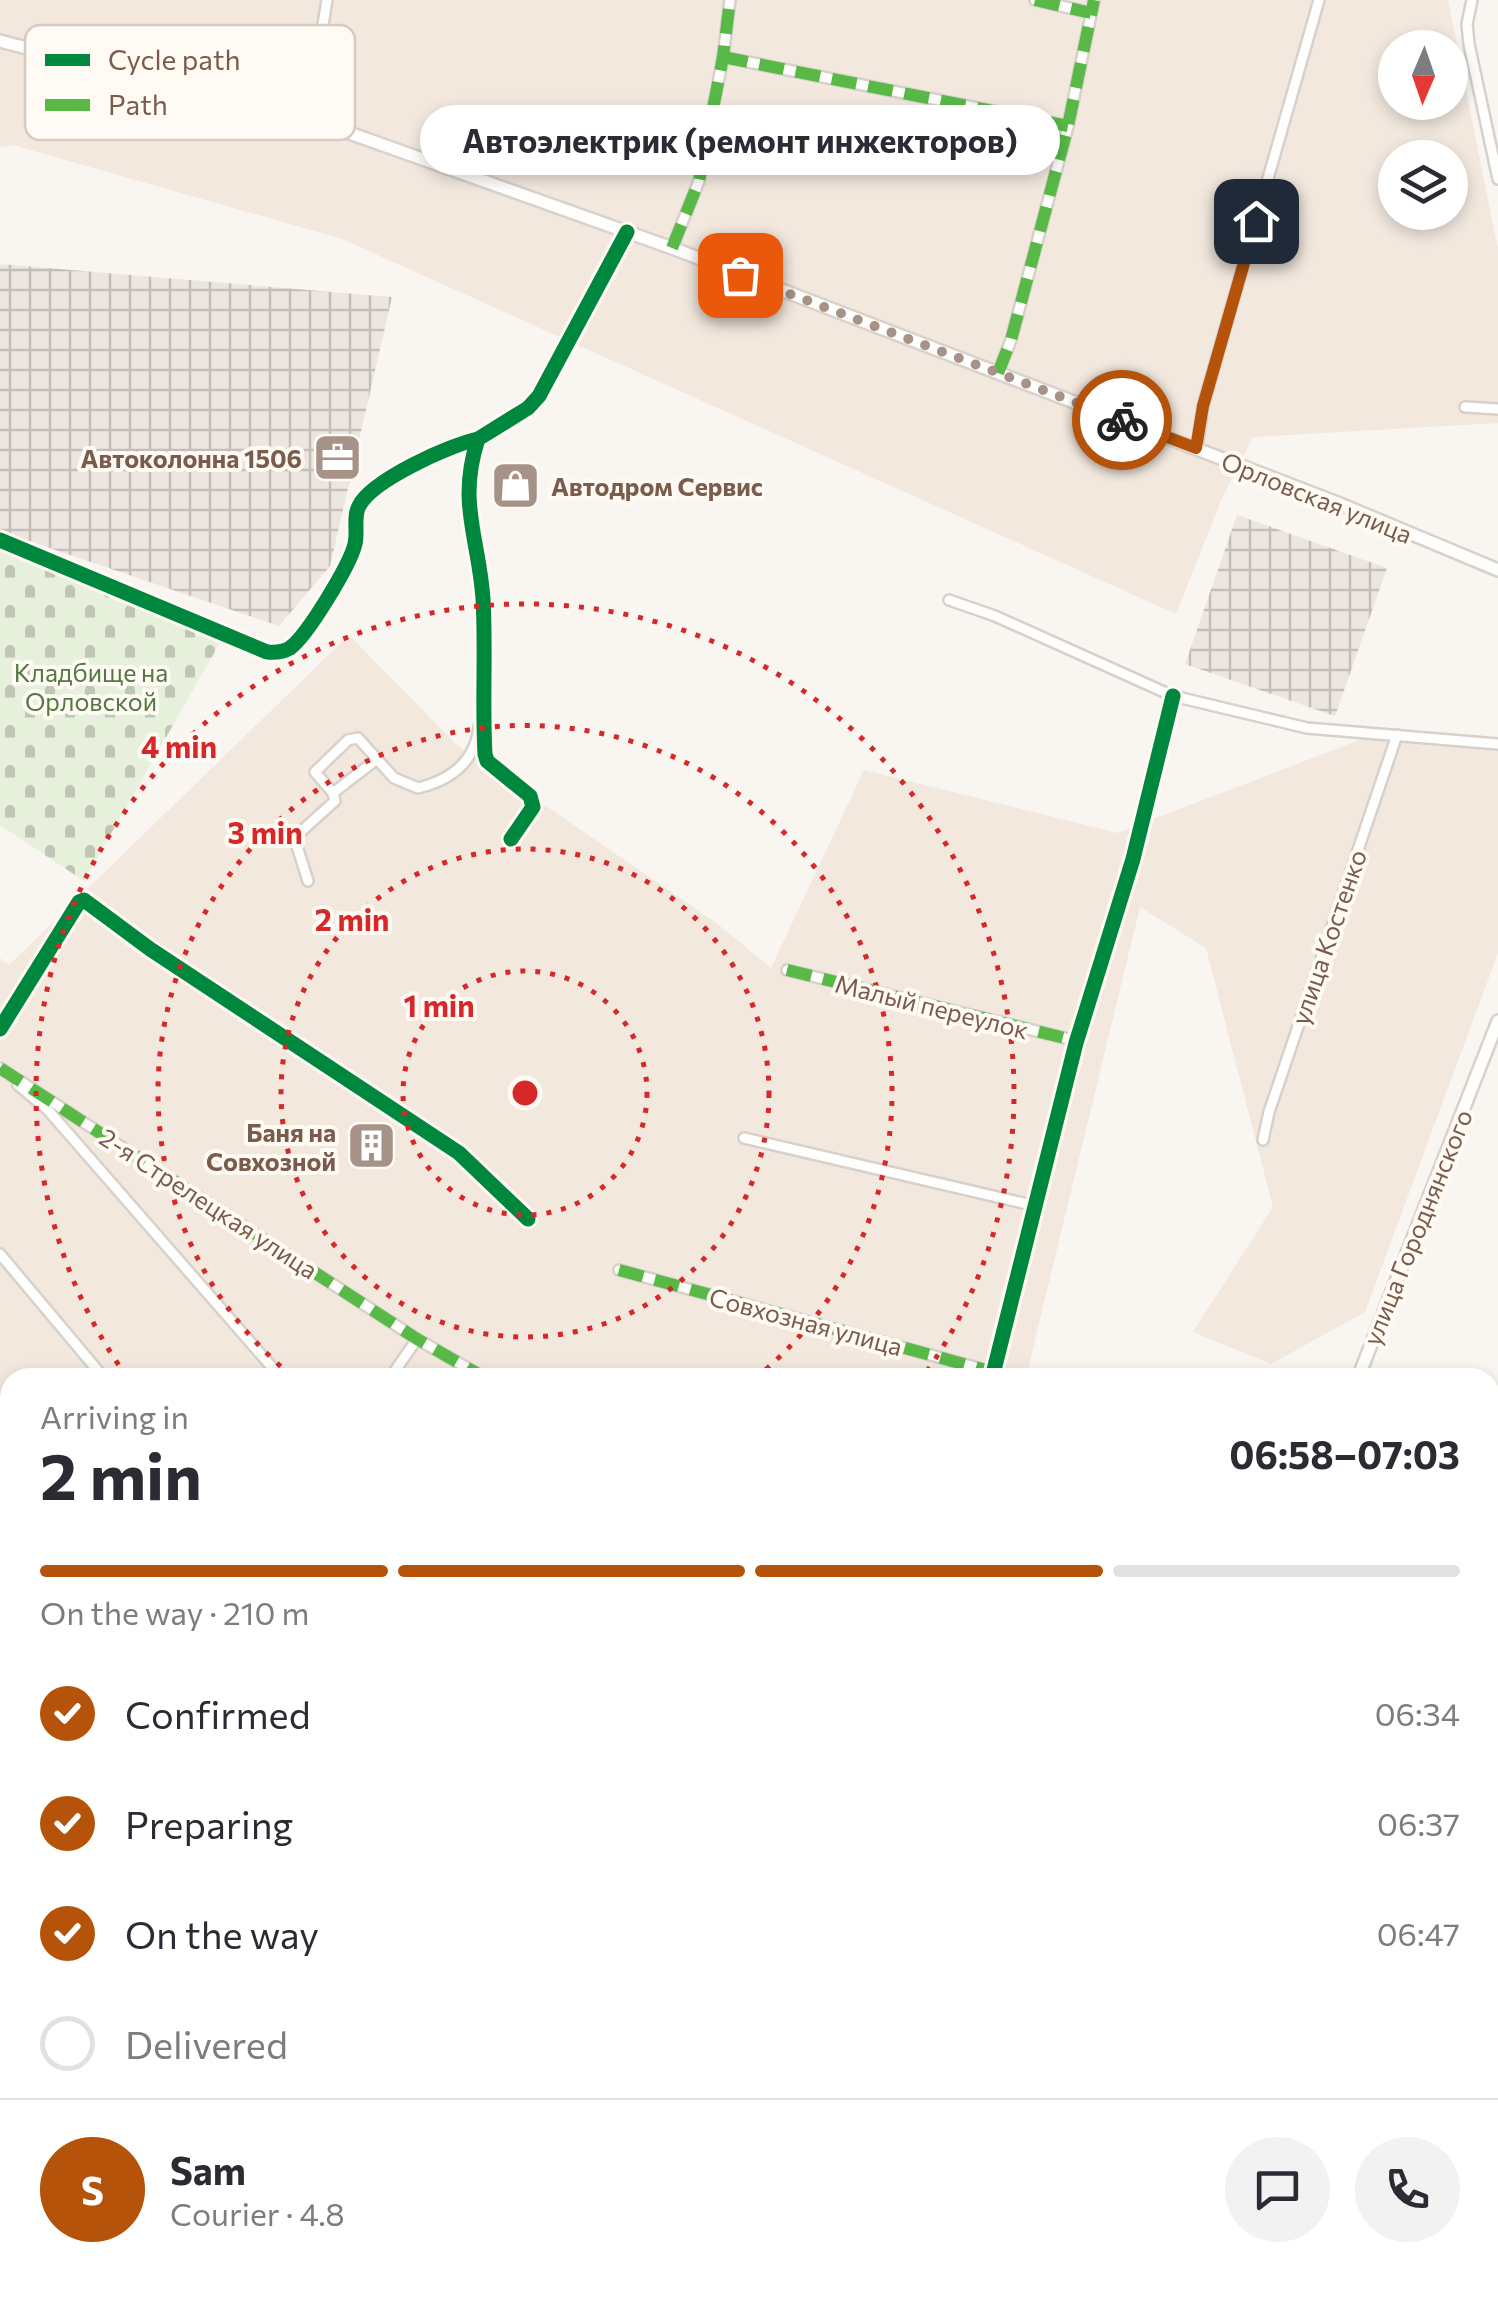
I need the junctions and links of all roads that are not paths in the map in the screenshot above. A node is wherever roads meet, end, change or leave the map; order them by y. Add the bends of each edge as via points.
1 (327, 0) edge
2 (730, 0) edge
3 (1035, 0) edge
4 (1094, 0) edge
5 (1319, 0) edge
6 (1472, 0) edge
7 (1090, 14) junction
8 (323, 25) edge
9 (0, 41) edge
10 (25, 48) edge
11 (723, 56) junction
12 (1068, 126) junction
13 (355, 135) edge
14 (1498, 179) edge
15 (607, 225) junction
16 (626, 232) junction
17 (642, 237) junction
18 (620, 245) junction
19 (672, 248) junction
20 (612, 258) junction
21 (998, 373) junction
22 (1465, 407) dead end
23 (1498, 409) edge
24 (478, 439) junction
25 (1196, 448) junction
26 (0, 540) edge
27 (1498, 570) edge
28 (949, 600) dead end
29 (1173, 696) junction
30 (484, 721) junction
31 (1396, 735) junction
32 (1498, 744) edge
33 (470, 758) junction
34 (378, 760) junction
35 (487, 761) junction
36 (334, 793) junction
37 (511, 839) dead end
38 (308, 881) dead end
39 (787, 970) dead end
40 (1498, 1022) edge
41 (0, 1030) edge
42 (1077, 1042) junction
43 (0, 1069) edge
44 (744, 1138) dead end
45 (1263, 1140) dead end
46 (1036, 1206) junction
47 (528, 1218) dead end
48 (0, 1254) edge
49 (618, 1270) dead end
50 (417, 1339) junction
51 (96, 1368) edge
52 (273, 1368) edge
53 (397, 1368) edge
54 (468, 1368) edge
55 (967, 1368) edge
56 (994, 1368) edge
57 (1362, 1368) edge

1 - 8 street
2 - 11 street
3 - 7 street
4 - 7 street
5 - 25 street
6 - 14 street via 1469,44
7 - 12 street
9 - 10 main road, Орловская улица
11 - 12 street
11 - 19 street via 698,181
12 - 21 street
13 - 15 main road, Орловская улица
15 - 16 main road, Орловская улица
15 - 20 street via 615,239
16 - 17 main road, Орловская улица
16 - 18 street
17 - 18 street
17 - 19 main road, Орловская улица
18 - 20 street
19 - 21 main road, Орловская улица
20 - 24 street via 540,396
21 - 25 main road, Орловская улица
22 - 23 street
24 - 26 street via 439,451 362,501 343,573 294,644 276,653
24 - 30 street via 467,491 483,596
25 - 27 main road, Орловская улица
28 - 29 street
29 - 31 street via 1307,728
29 - 42 street via 1133,859
30 - 33 street
30 - 35 street
31 - 32 street
31 - 45 street, улица Костенко
33 - 34 street via 418,788 394,778
33 - 35 street
34 - 36 street
34 - 36 street via 360,740 348,740 316,770
35 - 37 street via 532,800 532,813
36 - 38 street via 332,807 297,835
39 - 42 street, Малый переулок
40 - 57 main road, улица Городнянского
41 - 47 street via 84,900 459,1153
42 - 46 street
43 - 50 street, 2-я Стрелецкая улица
43 - 52 street, 2-я Стрелецкая улица via 47,1109
44 - 46 street
46 - 56 street
48 - 51 street
49 - 55 street, Совхозная улица
50 - 53 street
50 - 54 street, 2-я Стрелецкая улица

